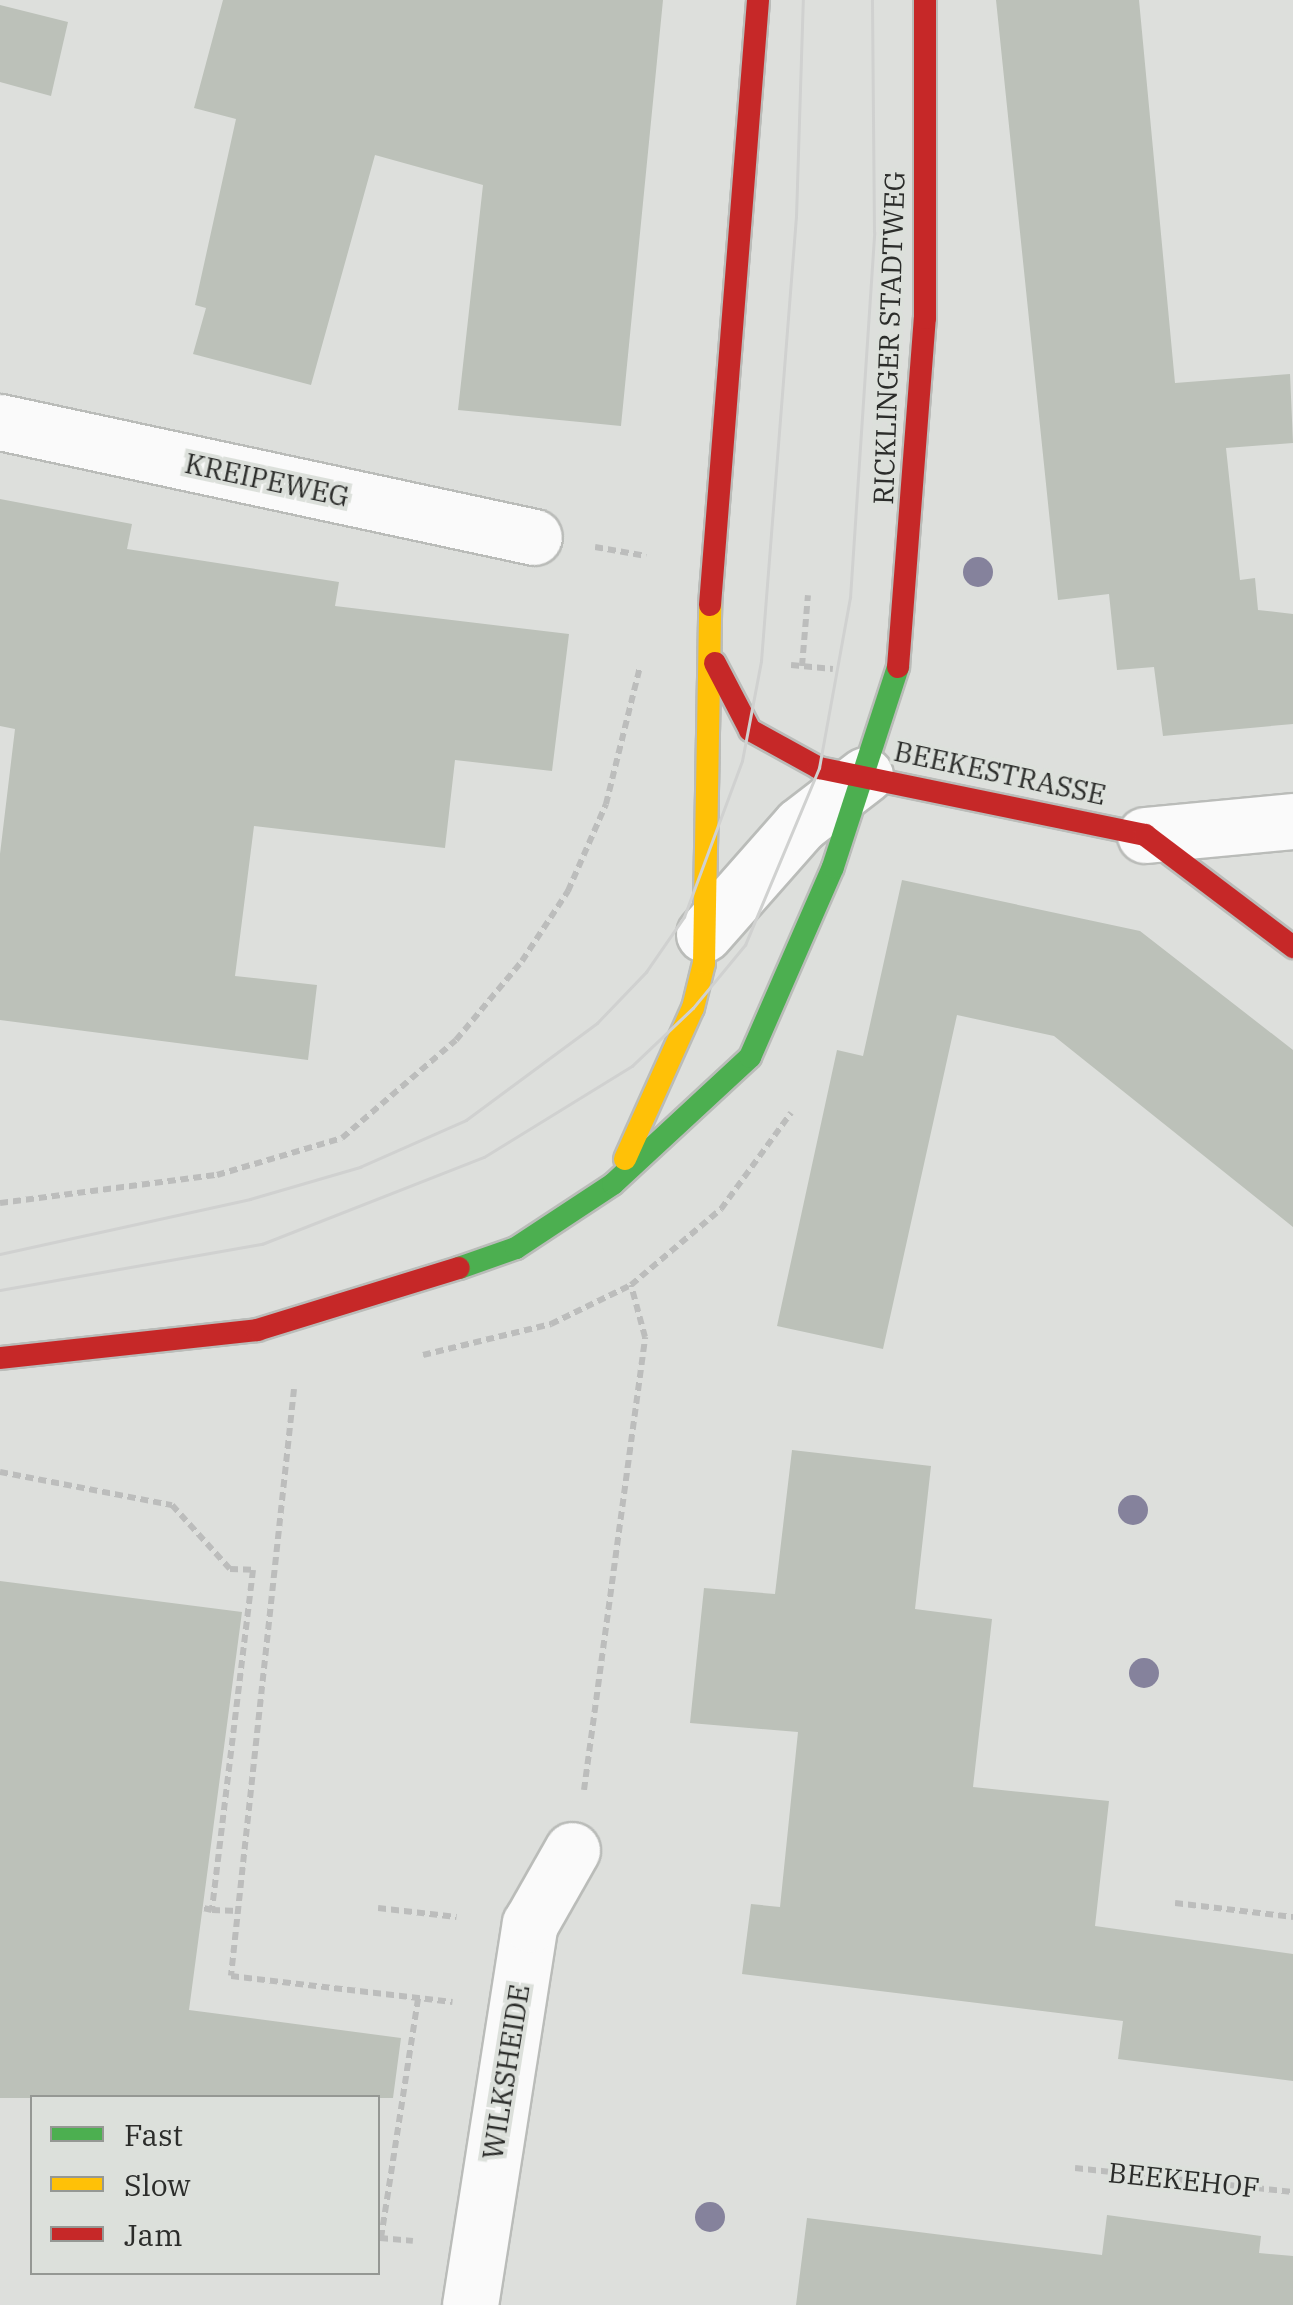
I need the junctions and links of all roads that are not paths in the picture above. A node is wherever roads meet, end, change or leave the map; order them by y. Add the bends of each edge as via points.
1 (758, 0) edge
2 (925, 0) edge
3 (0, 422) edge
4 (534, 538) dead end
5 (711, 656) junction
6 (865, 775) junction
7 (1293, 821) edge
8 (1144, 834) junction
9 (704, 934) junction
10 (1293, 947) edge
11 (612, 1184) junction
12 (0, 1358) edge
13 (572, 1850) road end
14 (470, 2305) edge

1 - 5 street
2 - 6 street, RICKLINGER STADTWEG via 925,318 897,677
3 - 4 street, KREIPEWEG
5 - 6 street, BEEKESTRASSE via 750,730 819,768
5 - 9 street
6 - 8 street, BEEKESTRASSE
6 - 9 street via 800,825
6 - 11 street, RICKLINGER STADTWEG via 792,971 750,1058
7 - 8 street
8 - 10 street, BEEKESTRASSE
9 - 11 street via 693,1008
11 - 12 street, RICKLINGER STADTWEG via 516,1248 384,1295 257,1330
13 - 14 street, WILKSHEIDE via 530,1924

